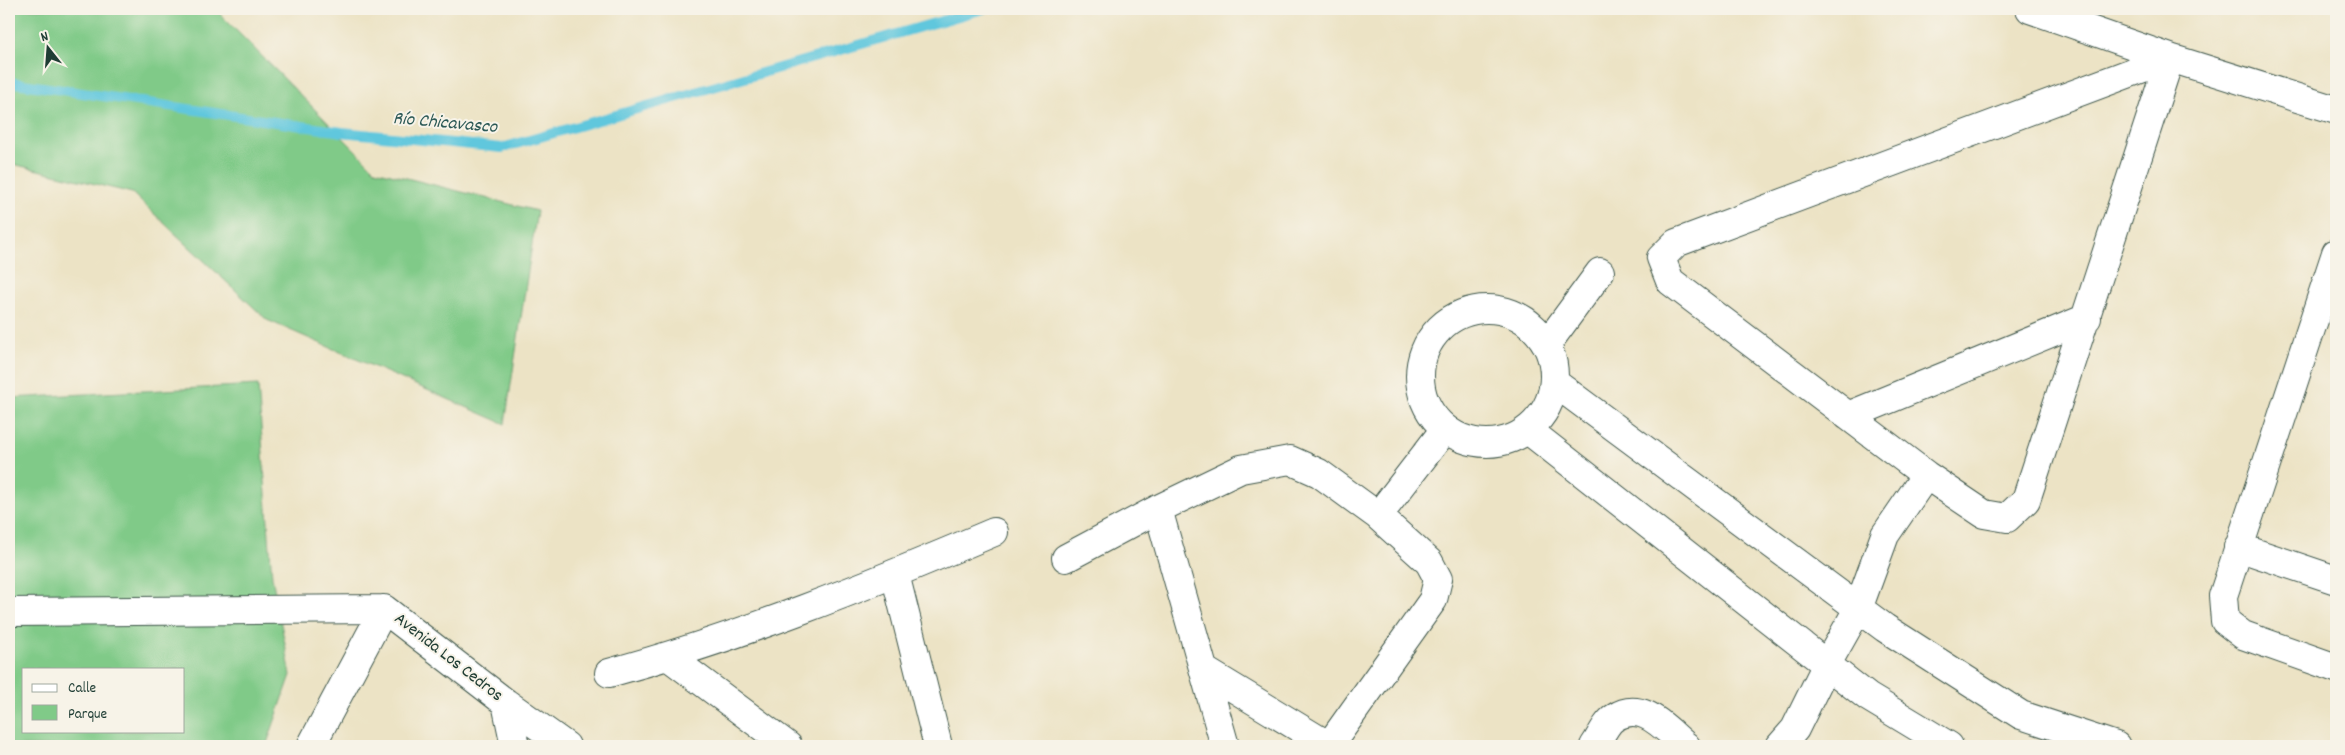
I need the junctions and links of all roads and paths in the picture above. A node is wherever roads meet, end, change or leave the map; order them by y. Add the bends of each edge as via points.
1 (2030, 9) edge
2 (2170, 58) junction
3 (2336, 110) edge
4 (2336, 253) edge
5 (1600, 272) dead end
6 (2087, 318) junction
7 (1547, 344) junction
8 (1555, 383) junction
9 (1848, 416) junction
10 (1445, 430) junction
11 (1528, 430) junction
12 (1926, 475) junction
13 (1158, 509) junction
14 (1378, 516) junction
15 (994, 532) dead end
16 (2238, 547) junction
17 (1066, 558) dead end
18 (895, 574) junction
19 (2336, 580) edge
20 (384, 609) junction
21 (1858, 609) junction
22 (9, 612) edge
23 (669, 657) junction
24 (1827, 664) junction
25 (2336, 668) edge
26 (1204, 670) junction
27 (609, 673) dead end
28 (506, 703) junction
29 (311, 746) edge
30 (515, 746) edge
31 (566, 746) edge
32 (788, 746) edge
33 (938, 746) edge
34 (1225, 746) edge
35 (1329, 746) edge
36 (1594, 746) edge
37 (1686, 746) edge
38 (1780, 746) edge
39 (1949, 746) edge
40 (2116, 746) edge

1 - 2 street
2 - 3 street
2 - 6 street
2 - 9 street via 1676,243 1661,258 1670,281
4 - 16 street
5 - 7 street
6 - 9 street
6 - 12 street via 2026,500 2007,518 1984,514
7 - 8 street
7 - 10 street via 1519,315 1480,308 1443,323 1421,357 1422,397
8 - 11 street via 1546,409
8 - 21 street
9 - 12 street
10 - 11 street via 1464,440 1486,444 1508,440
10 - 14 street
11 - 24 street
12 - 21 street via 1885,534
13 - 14 street via 1241,469 1290,460 1319,473
13 - 17 street
13 - 26 street
14 - 35 street via 1429,562 1438,579 1433,600
15 - 18 street
16 - 19 street
16 - 25 street via 2223,596 2226,621 2243,634
18 - 23 street
18 - 33 street
20 - 22 street
20 - 28 street, Avenida Los Cedros
20 - 29 street, Avenida Los Cedros
21 - 24 street
21 - 40 street via 2021,715
23 - 27 street
23 - 32 street
24 - 38 street via 1795,729
24 - 39 street via 1868,697
26 - 34 street
26 - 35 street
28 - 30 street
28 - 31 street, Avenida Los Cedros
36 - 37 street via 1613,718 1629,711 1647,713

